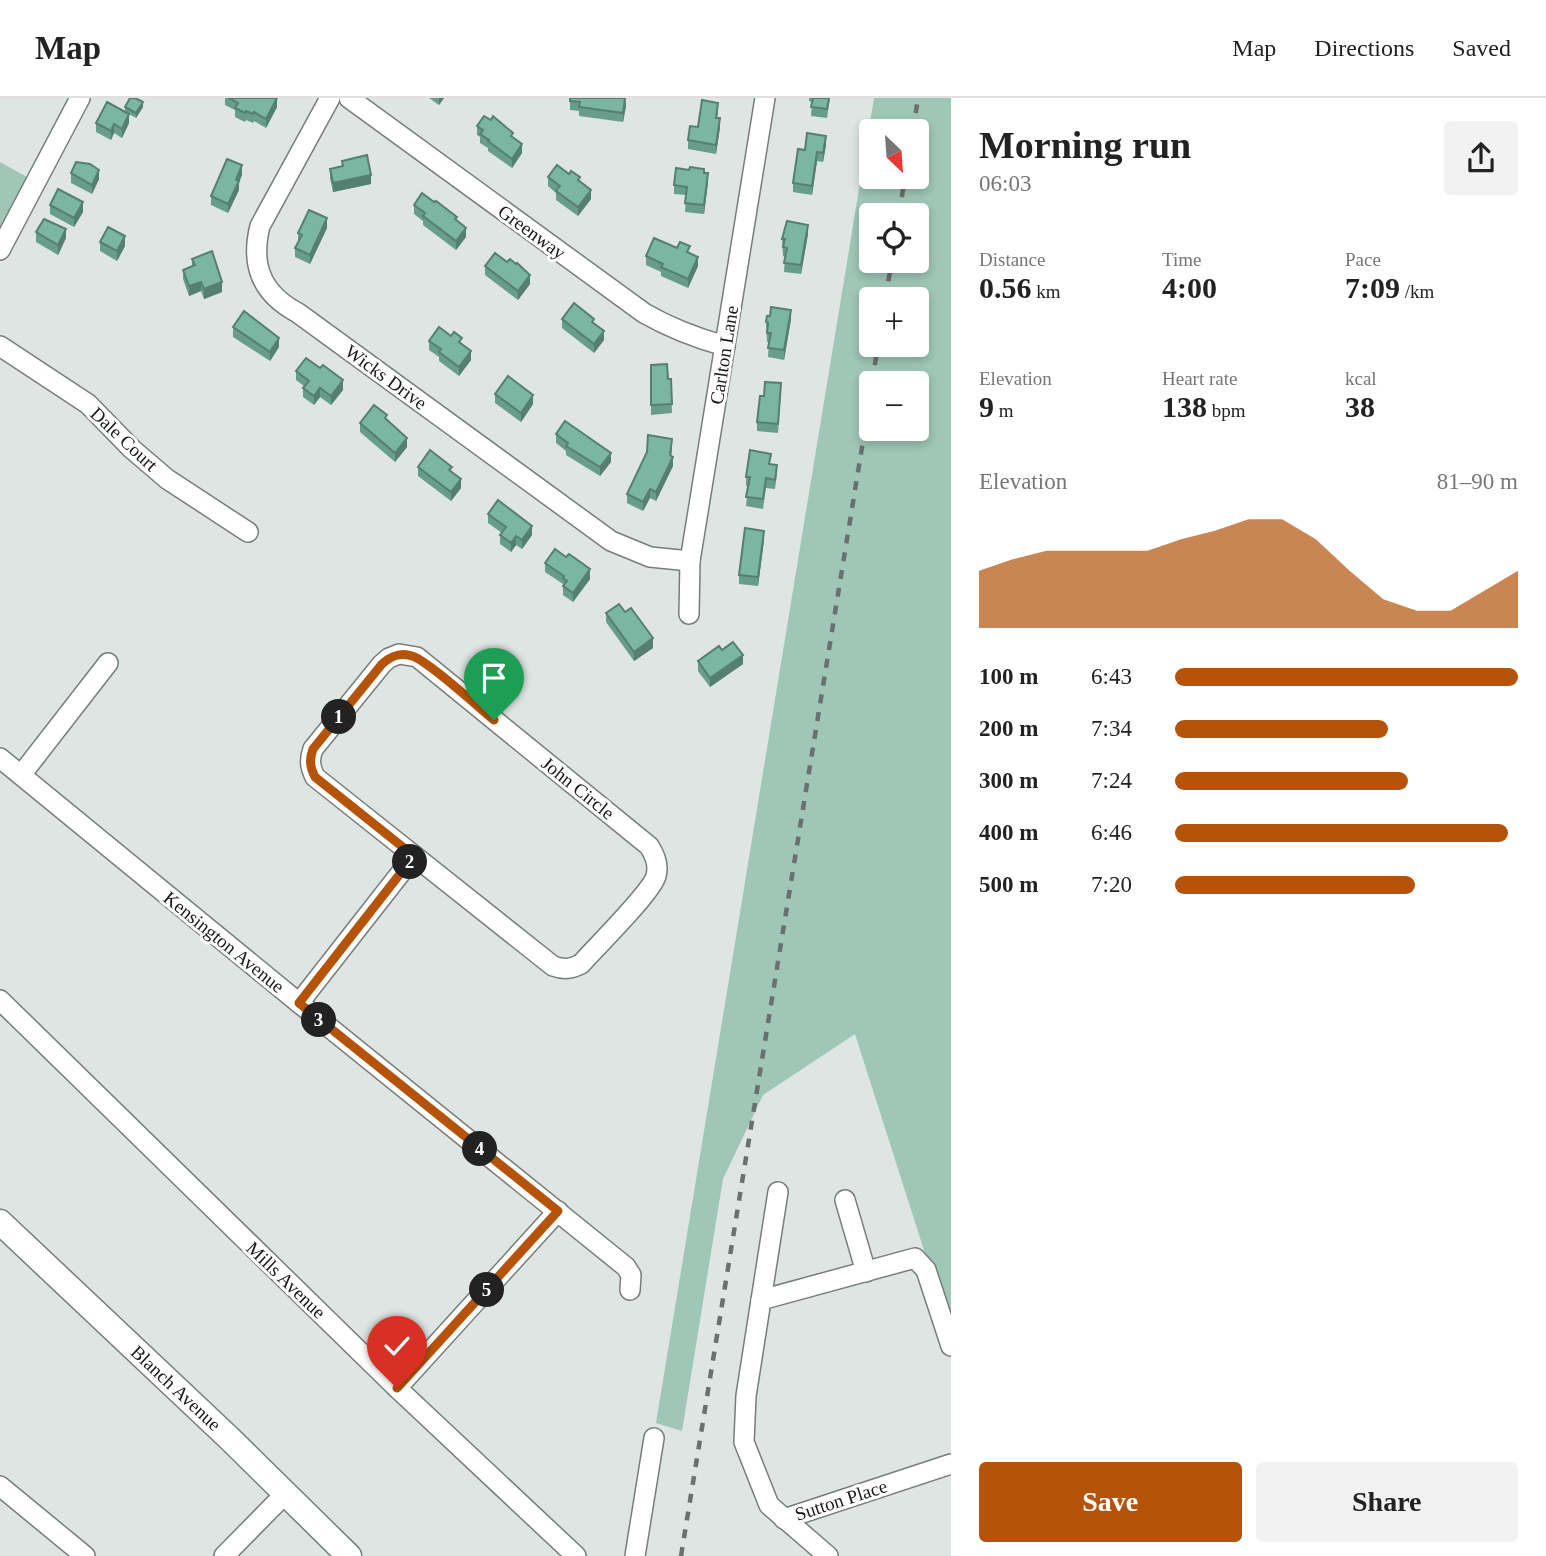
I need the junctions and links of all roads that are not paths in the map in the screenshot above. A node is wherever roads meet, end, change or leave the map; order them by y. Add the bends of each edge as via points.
1 (80, 98) edge
2 (330, 98) edge
3 (349, 98) edge
4 (765, 98) edge
5 (0, 250) edge
6 (0, 346) edge
7 (725, 346) junction
8 (248, 532) dead end
9 (690, 561) junction
10 (689, 614) dead end
11 (108, 663) dead end
12 (0, 758) edge
13 (21, 775) junction
14 (414, 856) junction
15 (0, 1000) edge
16 (299, 1003) junction
17 (778, 1192) dead end
18 (845, 1200) dead end
19 (558, 1211) junction
20 (0, 1222) edge
21 (866, 1272) junction
22 (630, 1290) dead end
23 (761, 1300) junction
24 (951, 1346) edge
25 (397, 1388) junction
26 (654, 1438) dead end
27 (951, 1464) edge
28 (0, 1486) edge
29 (285, 1494) junction
30 (785, 1519) junction
31 (85, 1556) edge
32 (224, 1556) edge
33 (349, 1556) edge
34 (576, 1556) edge
35 (635, 1556) edge
36 (828, 1556) edge

1 - 5 street
2 - 9 street, Wicks Drive via 260,226 256,258 266,287 286,307 611,541 650,557
3 - 7 street, Greenway via 643,313 677,331
4 - 7 street, Carlton Lane
6 - 8 street, Dale Court via 88,404 167,479
7 - 9 street, Carlton Lane
9 - 10 street, Carlton Lane
11 - 13 street
12 - 13 street, Kensington Avenue
13 - 16 street, Kensington Avenue
14 - 14 street, John Circle via 321,783 310,768 313,749 382,664 399,654 417,657 649,845 657,864 653,884 581,964 562,969
14 - 16 street
15 - 25 street, Mills Avenue
16 - 19 street, Kensington Avenue
17 - 23 street
18 - 21 street
19 - 22 street, Kensington Avenue via 626,1267 631,1275
19 - 25 street
20 - 29 main road, Blanch Avenue
21 - 23 street
21 - 24 street via 915,1258 926,1270
23 - 30 street via 744,1442 769,1505
25 - 34 street, Mills Avenue
26 - 35 street
27 - 30 street, Sutton Place
28 - 31 street
29 - 32 street
29 - 33 main road, Blanch Avenue
30 - 36 street, Sutton Place

